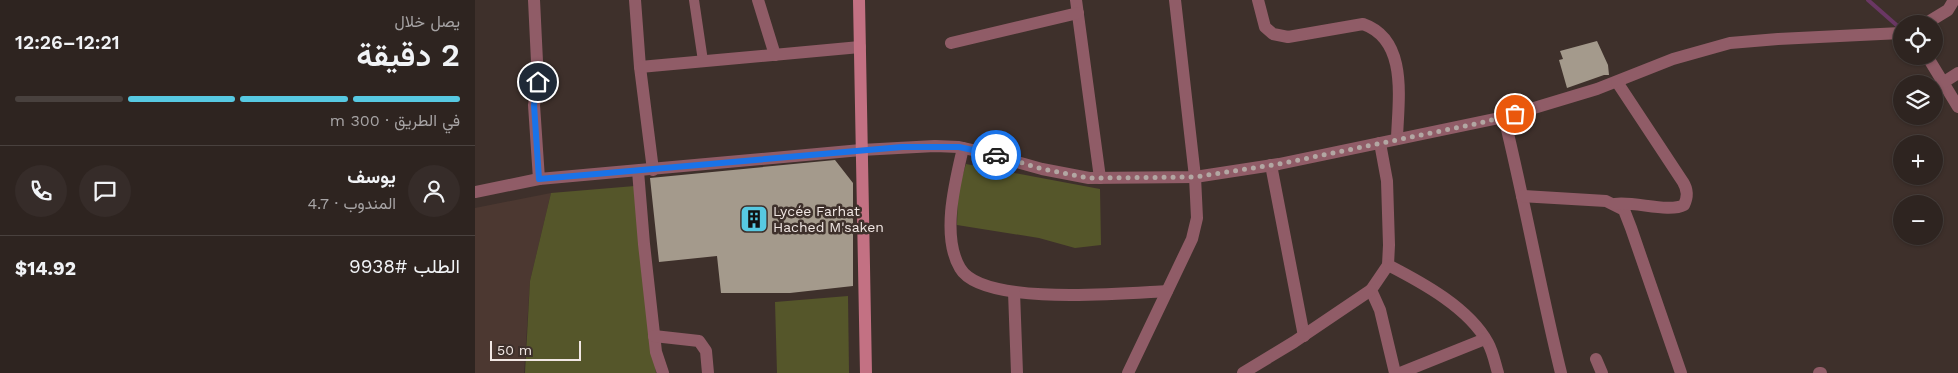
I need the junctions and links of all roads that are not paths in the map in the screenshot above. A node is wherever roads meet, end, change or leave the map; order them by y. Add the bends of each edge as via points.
1 (534, 0) edge
2 (635, 0) edge
3 (695, 0) edge
4 (758, 0) edge
5 (859, 0) edge
6 (1076, 0) edge
7 (1175, 0) edge
8 (1258, 0) edge
9 (1954, 0) edge
10 (1078, 13) junction
11 (1940, 15) edge
12 (1893, 33) edge
13 (951, 43) dead end
14 (860, 47) junction
15 (775, 55) junction
16 (703, 61) junction
17 (640, 67) junction
18 (1958, 73) edge
19 (1617, 82) junction
20 (1943, 82) joint
21 (1958, 107) edge
22 (1504, 117) junction
23 (1397, 139) junction
24 (1380, 143) junction
25 (963, 148) junction
26 (861, 150) junction
27 (1271, 165) junction
28 (653, 170) junction
29 (638, 171) junction
30 (1195, 177) junction
31 (1100, 178) junction
32 (539, 179) junction
33 (475, 192) edge
34 (1522, 196) junction
35 (1615, 204) junction
36 (1388, 265) junction
37 (1371, 290) junction
38 (1167, 291) junction
39 (1014, 292) junction
40 (654, 336) junction
41 (1304, 336) junction
42 (1485, 339) junction
43 (1596, 359) dead end
44 (663, 373) edge
45 (708, 373) edge
46 (866, 373) edge
47 (1017, 373) edge
48 (1128, 373) edge
49 (1243, 373) edge
50 (1395, 373) edge
51 (1400, 373) edge
52 (1498, 373) edge
53 (1561, 373) edge
54 (1602, 373) edge
55 (1681, 373) edge

1 - 32 street via 538,82 534,105
2 - 17 street
3 - 16 street
4 - 15 street
5 - 14 main road
6 - 10 street
7 - 30 street
8 - 23 street via 1265,27 1278,36 1363,24 1383,37 1393,53 1398,74
9 - 11 street via 1949,10
10 - 13 street
10 - 31 street
12 - 19 street via 1730,43 1673,59
14 - 15 street
14 - 26 main road
15 - 16 street
16 - 17 street
17 - 28 street
18 - 20 street
19 - 22 street
19 - 35 street via 1687,188 1687,195 1684,205 1676,208
20 - 21 street
22 - 23 street
22 - 34 street
23 - 24 street
24 - 27 street
24 - 36 street via 1387,181
25 - 26 street via 935,146
25 - 31 street via 1056,172
25 - 39 street via 951,206 956,260 969,278
26 - 28 street
26 - 46 main road
27 - 30 street
27 - 41 street
28 - 29 street
29 - 32 street
29 - 40 street
30 - 31 street
30 - 38 street via 1195,232
32 - 33 street
34 - 35 street
34 - 53 street
35 - 55 street via 1627,215
36 - 37 street
36 - 42 street via 1442,297 1476,325
37 - 41 street
37 - 50 street via 1380,310
38 - 39 street via 1062,295
38 - 48 street
39 - 47 street
40 - 44 street
40 - 45 street via 699,342 706,351
41 - 49 street
42 - 51 street
42 - 52 street
43 - 54 street

